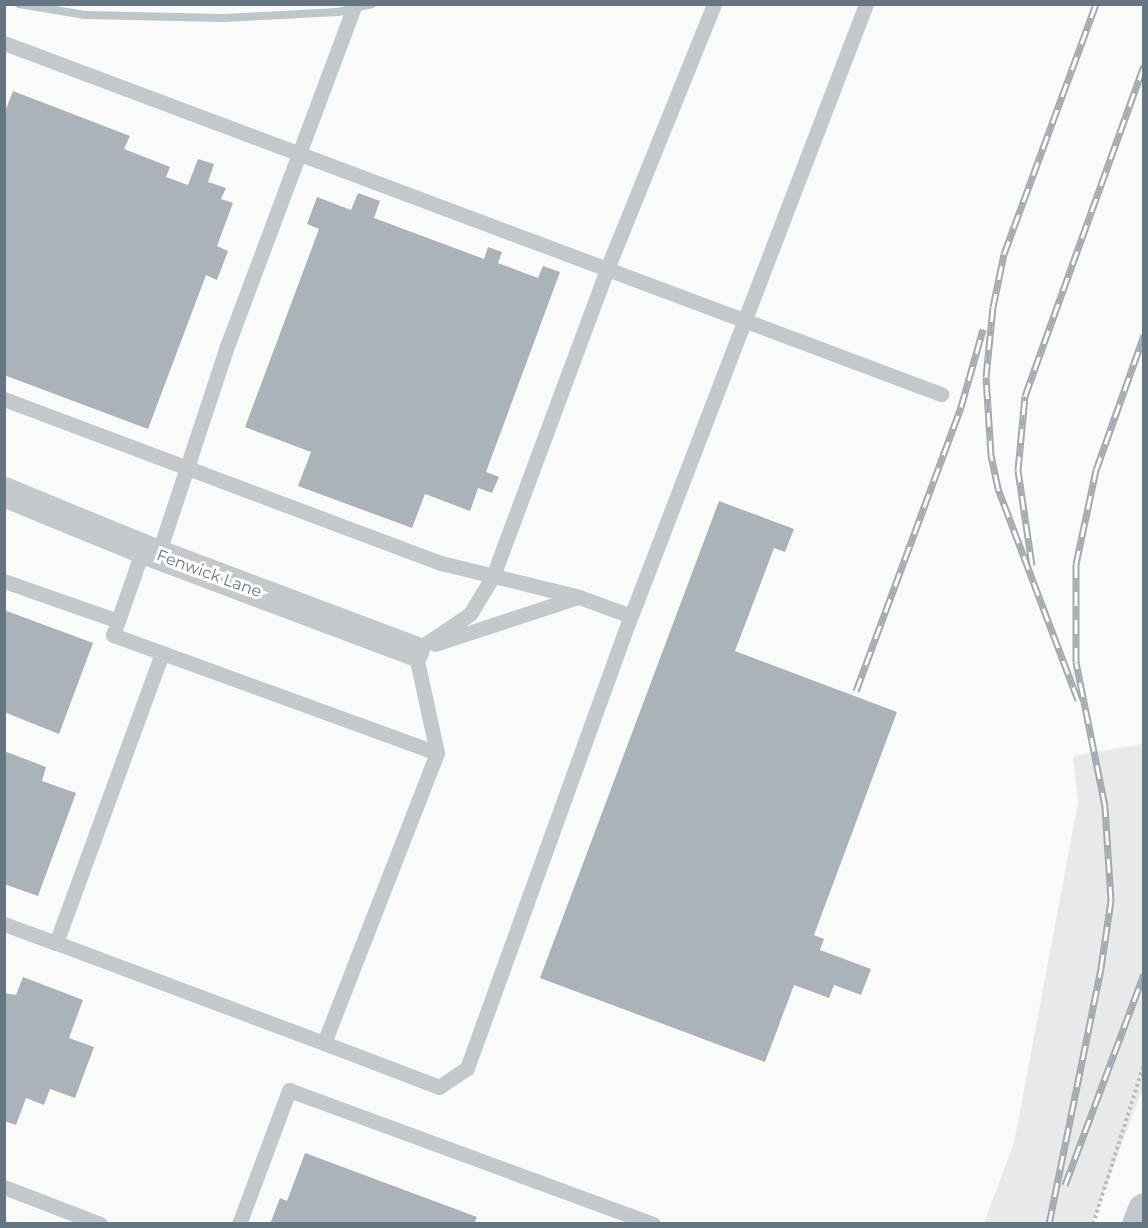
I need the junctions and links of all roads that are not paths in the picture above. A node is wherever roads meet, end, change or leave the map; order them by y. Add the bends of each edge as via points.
1 (355, 4) edge
2 (714, 4) edge
3 (866, 4) edge
4 (4, 43) edge
5 (299, 154) junction
6 (608, 269) junction
7 (745, 320) junction
8 (941, 394) dead end
9 (4, 399) edge
10 (187, 467) junction
11 (4, 492) edge
12 (151, 552) junction
13 (493, 576) junction
14 (4, 581) edge
15 (579, 597) junction
16 (631, 616) junction
17 (118, 621) junction
18 (415, 651) junction
19 (162, 653) junction
20 (437, 753) junction
21 (4, 924) edge
22 (56, 943) junction
23 (324, 1043) junction
24 (4, 1187) edge
25 (1143, 1209) edge
26 (100, 1224) edge
27 (239, 1224) edge
28 (653, 1224) edge
29 (1138, 1224) edge

1 - 5 lane
2 - 6 lane
3 - 7 lane
4 - 5 lane
5 - 6 lane
5 - 10 lane
6 - 7 lane
6 - 13 lane
7 - 8 lane
7 - 16 lane
9 - 10 lane
10 - 12 lane
10 - 13 lane via 441,563
11 - 12 street, Fenwick Lane
12 - 17 lane
12 - 18 street, Fenwick Lane
13 - 15 lane
13 - 18 lane via 470,614
14 - 17 lane
15 - 16 lane
15 - 18 lane
16 - 23 lane via 467,1068 439,1088
17 - 19 lane via 113,635
18 - 20 lane
19 - 20 lane
19 - 22 lane
20 - 23 lane
21 - 22 lane
22 - 23 lane
24 - 26 lane
25 - 29 street
27 - 28 lane via 289,1090

